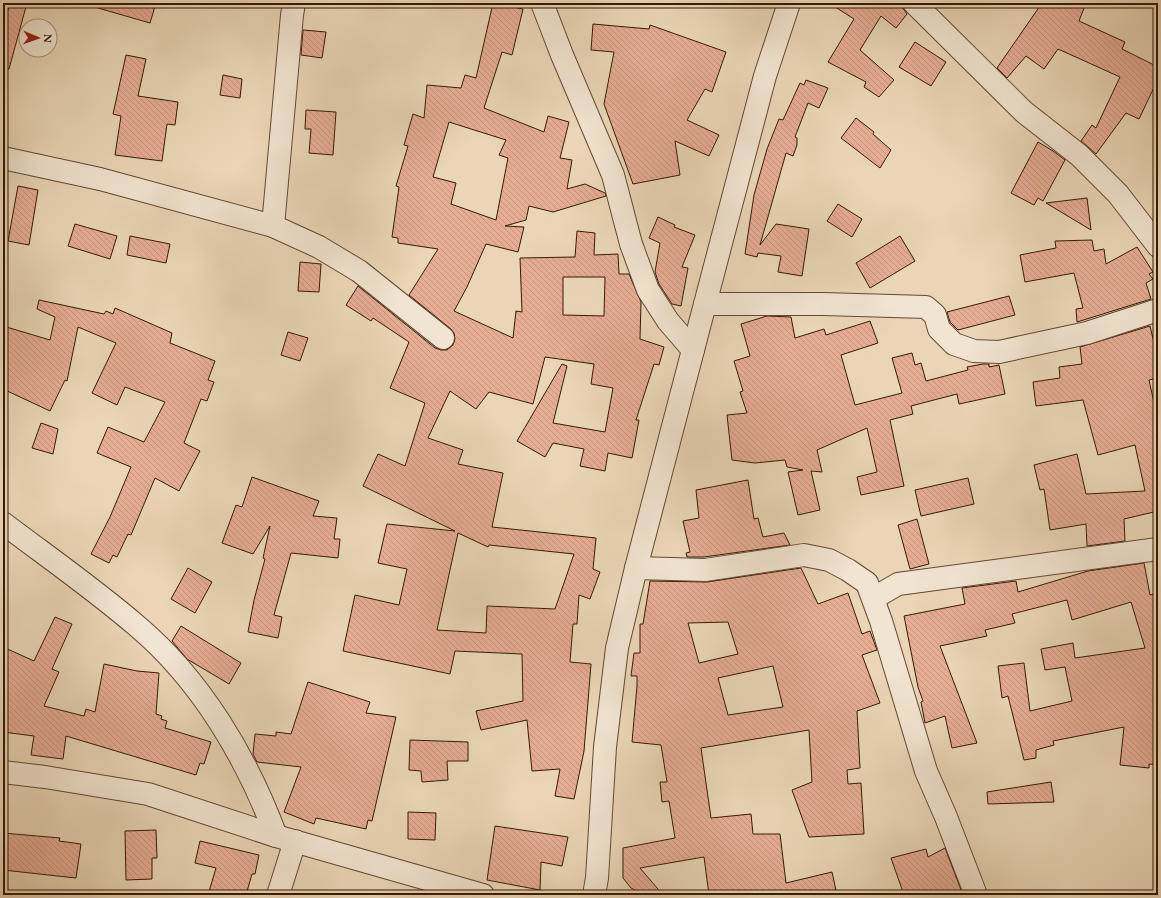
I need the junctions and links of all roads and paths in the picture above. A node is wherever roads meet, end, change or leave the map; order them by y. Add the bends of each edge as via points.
1 (294, 3) edge
2 (542, 3) edge
3 (788, 3) edge
4 (914, 3) edge
5 (3, 158) edge
6 (273, 226) junction
7 (1158, 246) edge
8 (704, 304) junction
9 (1158, 310) edge
10 (443, 338) dead end
11 (694, 350) junction
12 (3, 523) edge
13 (1158, 549) edge
14 (636, 568) junction
15 (874, 598) junction
16 (3, 772) edge
17 (285, 838) junction
18 (278, 895) edge
19 (483, 895) edge
20 (594, 895) edge
21 (976, 895) edge

1 - 6 street
2 - 11 street via 613,175 631,244 648,290 668,321
3 - 8 street via 765,76
4 - 7 street via 1024,112 1079,155 1118,194
5 - 6 street via 100,179
6 - 10 street via 319,247 359,271
8 - 9 street via 926,307 935,315 939,329 954,344 974,351 998,352 1087,333
8 - 11 street
11 - 14 street
12 - 17 street via 138,626 172,660 200,694 230,740
13 - 15 street via 898,584
14 - 15 street via 706,570 804,554 829,560 848,570 867,583
14 - 20 street via 617,648 605,747
15 - 21 street via 926,771
16 - 17 street via 148,794
17 - 18 street
17 - 19 street

